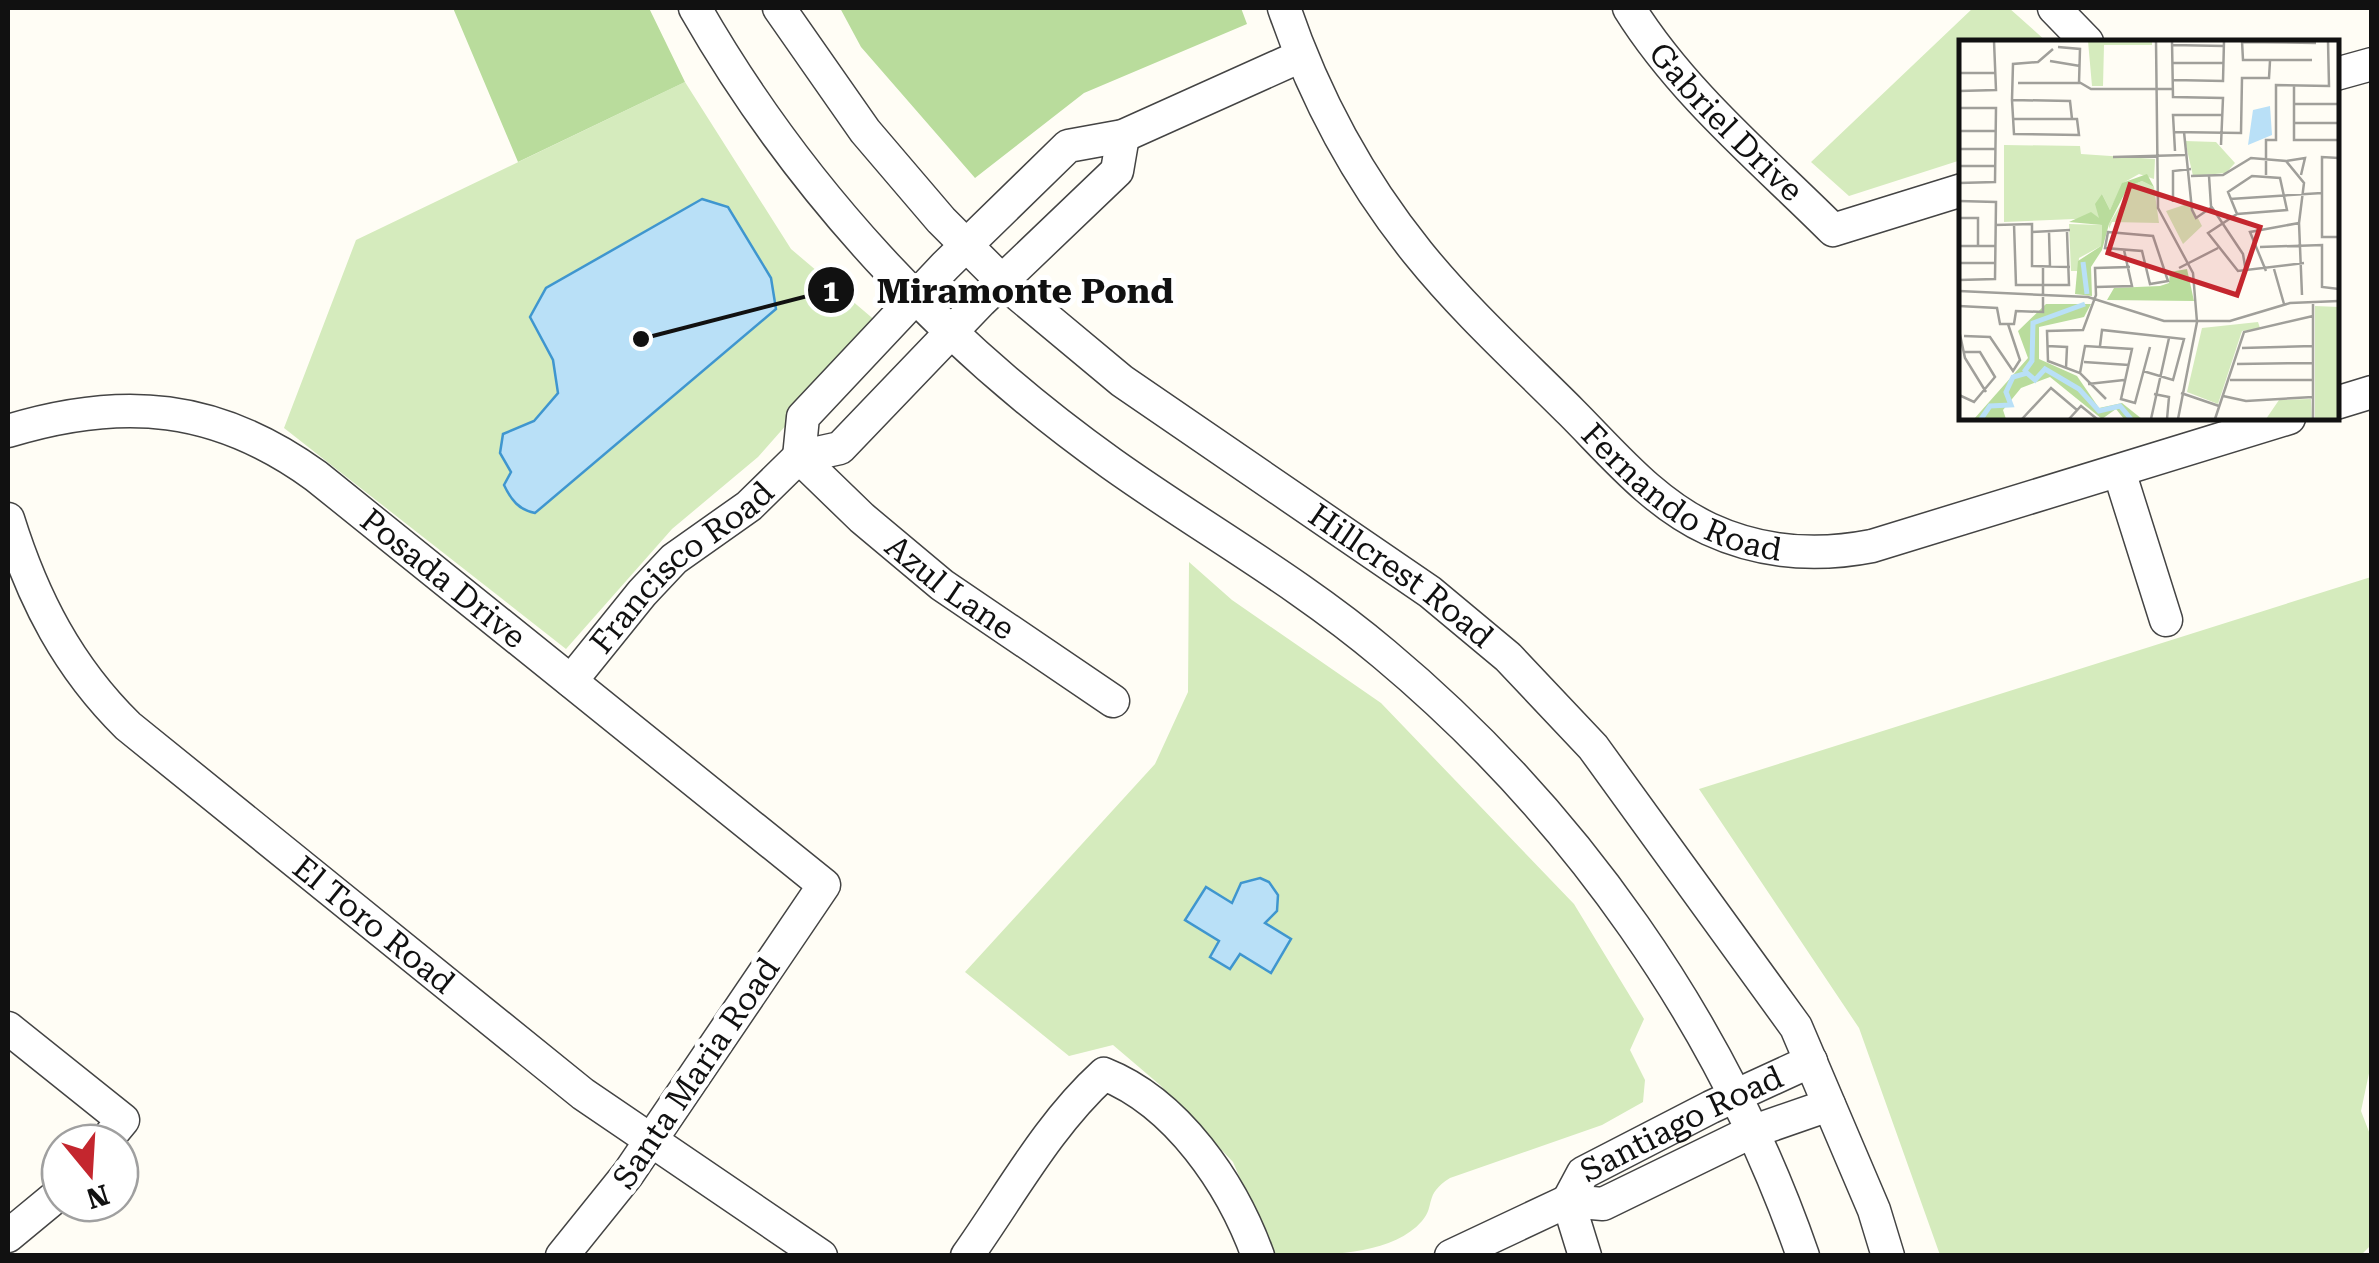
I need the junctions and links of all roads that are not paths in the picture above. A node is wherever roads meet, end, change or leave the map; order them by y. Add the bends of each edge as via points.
1 (695, 8) edge
2 (779, 8) edge
3 (1284, 8) edge
4 (1628, 8) edge
5 (2054, 8) edge
6 (2084, 40) edge
7 (1302, 56) junction
8 (2372, 64) edge
9 (2339, 73) edge
10 (1123, 136) junction
11 (1959, 191) edge
12 (966, 246) junction
13 (1002, 281) junction
14 (915, 298) junction
15 (951, 333) junction
16 (2372, 392) edge
17 (2339, 402) edge
18 (2282, 420) edge
19 (8, 432) edge
20 (798, 458) junction
21 (2119, 470) junction
22 (8, 518) edge
23 (2166, 620) dead end
24 (571, 681) junction
25 (1113, 701) dead end
26 (824, 885) joint
27 (8, 1028) edge
28 (1811, 1061) junction
29 (1736, 1097) junction
30 (1830, 1105) junction
31 (105, 1123) edge
32 (1751, 1132) junction
33 (651, 1140) junction
34 (1568, 1201) junction
35 (40, 1210) edge
36 (8, 1236) edge
37 (562, 1256) edge
38 (822, 1256) edge
39 (968, 1256) edge
40 (1258, 1256) edge
41 (1451, 1256) edge
42 (1585, 1256) edge
43 (1803, 1256) edge
44 (1888, 1256) edge

1 - 14 street via 806,172
2 - 12 street, Hillcrest Road via 865,131
3 - 7 street, Fernando Road
4 - 11 street, Gabriel Drive via 1683,79 1833,230
5 - 6 street
7 - 10 street
7 - 21 street, Fernando Road via 1366,180 1418,253 1644,486 1692,520 1775,549 1853,550
8 - 9 street
10 - 12 street, Francisco Road via 1068,146
10 - 13 street, Francisco Road via 1117,171
12 - 13 street, Hillcrest Road
12 - 14 street, Francisco Road
13 - 15 street, Francisco Road
13 - 28 street, Hillcrest Road via 1122,381 1386,559 1508,657 1593,747 1796,1027
14 - 15 street
14 - 20 street, Francisco Road via 803,417
15 - 20 street, Francisco Road via 840,448
15 - 29 street via 1067,431 1339,618 1465,726 1616,899
16 - 17 street
18 - 21 street, Fernando Road
19 - 24 street, Posada Drive via 88,412 142,410 196,417 247,434 316,476
20 - 24 street, Francisco Road via 750,506 657,575
20 - 25 street, Azul Lane via 942,585
21 - 23 street
22 - 33 street, El Toro Road via 54,633 128,726 567,1081
24 - 26 street, Posada Drive
26 - 33 street, Santa Maria Road
27 - 31 street
28 - 29 street, Santiago Road
28 - 30 street, Hillcrest Road
29 - 32 street
29 - 34 street, Santiago Road via 1584,1173
30 - 32 street, Santiago Road
30 - 44 street, Hillcrest Road
32 - 34 street, Santiago Road via 1602,1204
32 - 43 street
33 - 37 street, Santa Maria Road
33 - 38 street, El Toro Road
34 - 41 street, Santiago Road
34 - 42 street
35 - 36 street
39 - 40 street via 1050,1135 1104,1074 1129,1084 1186,1135 1236,1204

